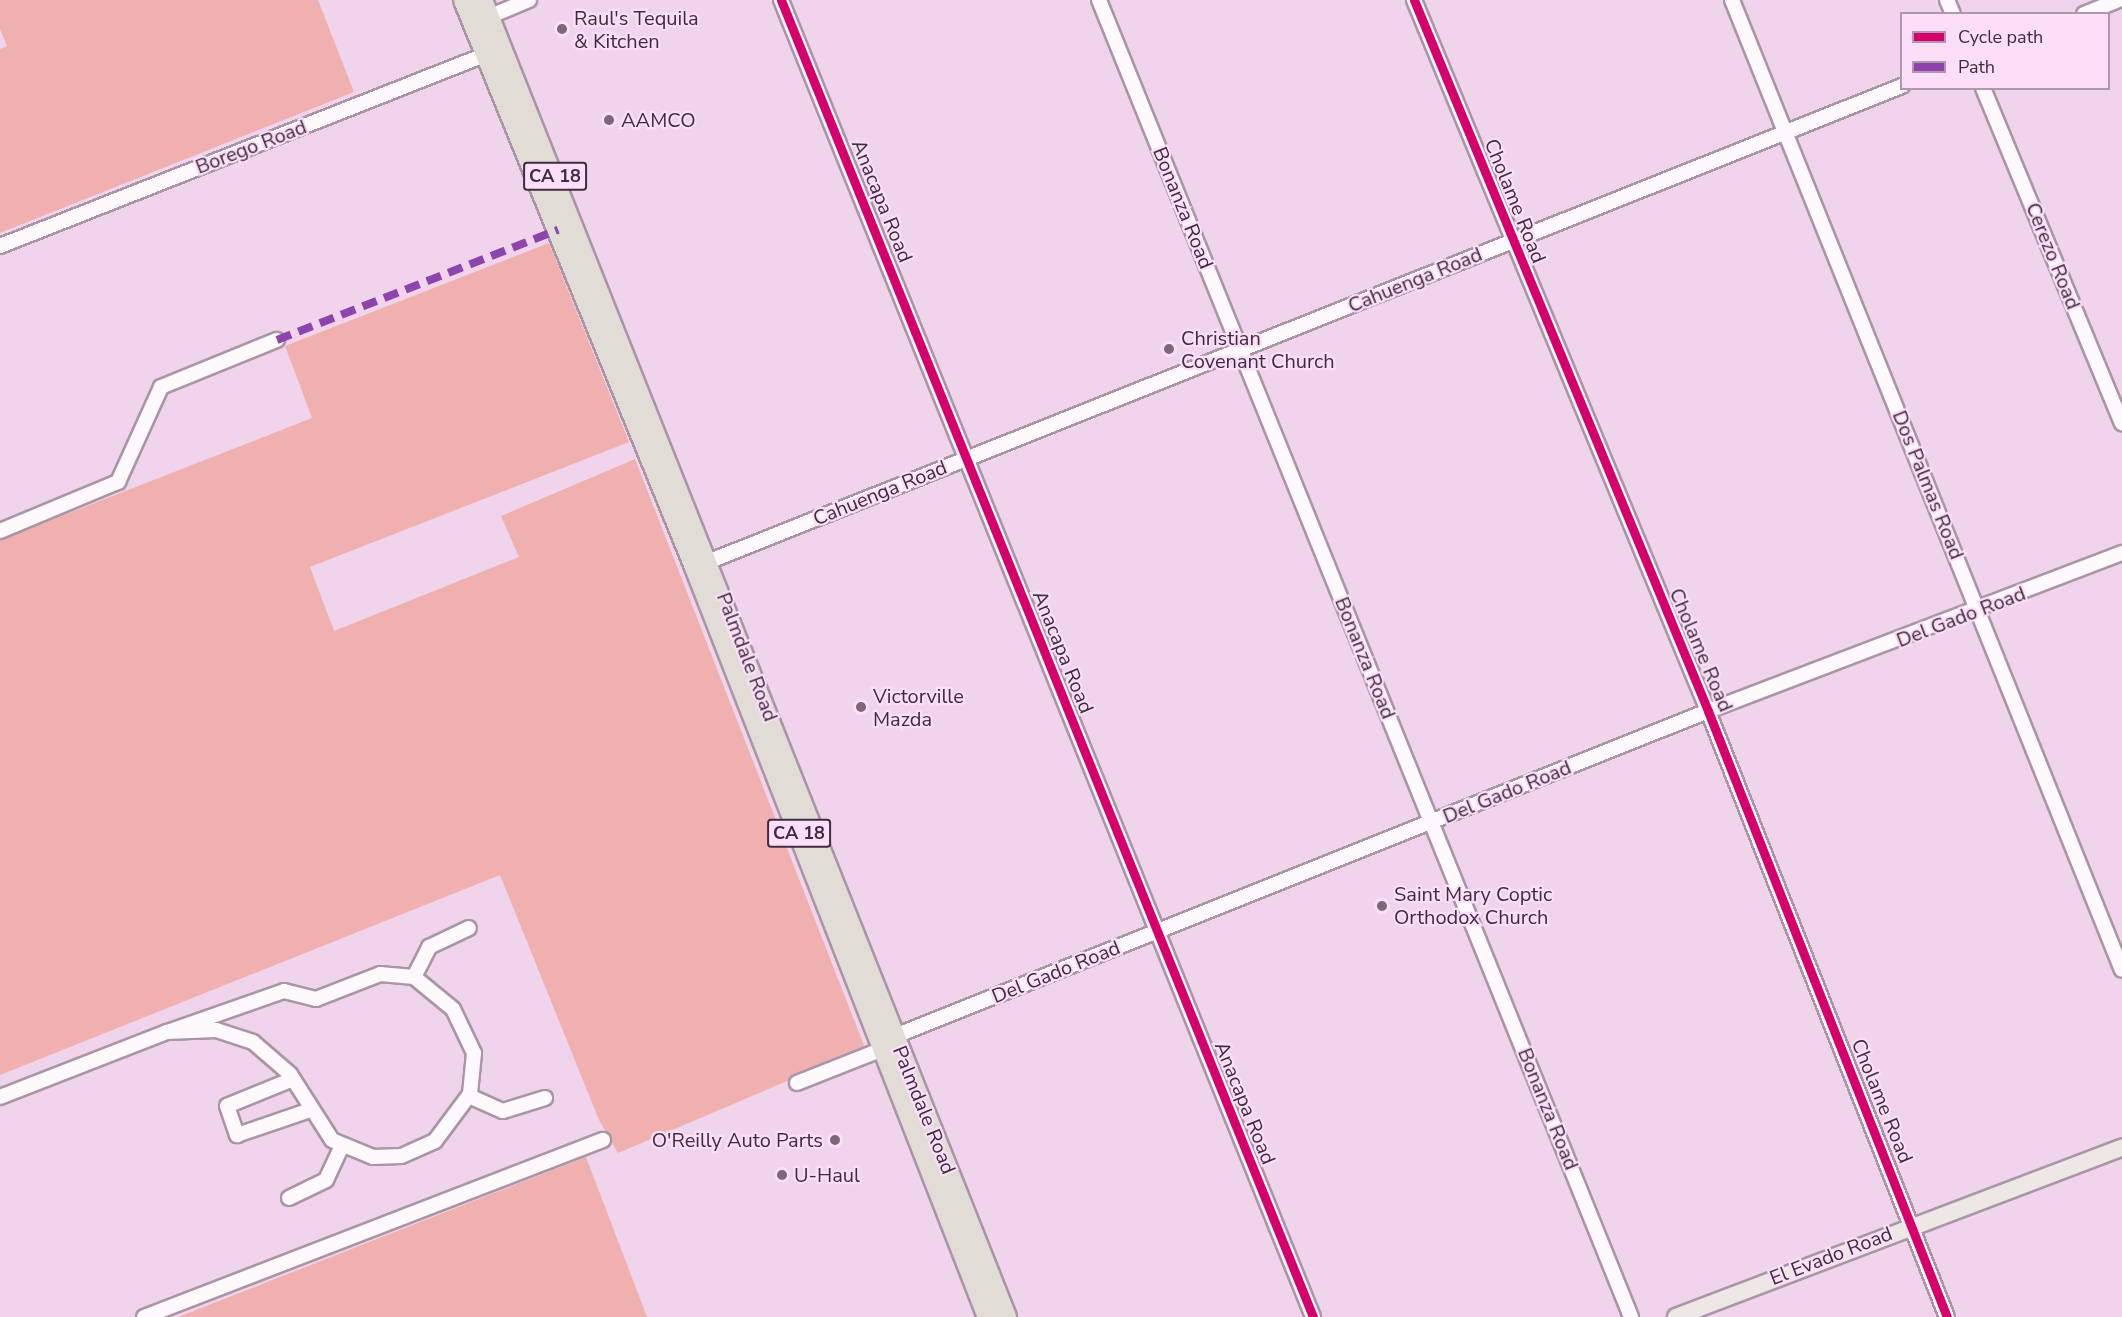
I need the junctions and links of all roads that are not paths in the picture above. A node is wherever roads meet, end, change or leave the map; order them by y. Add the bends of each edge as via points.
1 (464, 0) edge
2 (529, 0) edge
3 (781, 0) edge
4 (1099, 0) edge
5 (1414, 0) edge
6 (1732, 0) edge
7 (2119, 0) edge
8 (2089, 12) edge
9 (482, 13) edge
10 (495, 51) junction
11 (1900, 87) edge
12 (1984, 90) edge
13 (1786, 132) junction
14 (1512, 242) junction
15 (0, 246) edge
16 (276, 340) dead end
17 (1239, 350) junction
18 (2122, 423) edge
19 (966, 459) junction
20 (0, 531) edge
21 (2122, 553) edge
22 (702, 564) junction
23 (1979, 610) junction
24 (1708, 711) junction
25 (1432, 822) junction
26 (469, 928) dead end
27 (1155, 933) junction
28 (2122, 970) edge
29 (414, 977) junction
30 (167, 1032) junction
31 (889, 1042) junction
32 (293, 1079) junction
33 (796, 1083) dead end
34 (469, 1096) junction
35 (0, 1097) edge
36 (545, 1098) dead end
37 (310, 1110) junction
38 (603, 1140) dead end
39 (342, 1145) junction
40 (2122, 1148) edge
41 (289, 1198) dead end
42 (1912, 1225) junction
43 (144, 1317) edge
44 (988, 1317) edge
45 (1006, 1317) edge
46 (1313, 1317) edge
47 (1631, 1317) edge
48 (1676, 1317) edge
49 (1947, 1317) edge

1 - 9 highway, Palmdale Road / CA 18
2 - 9 street
3 - 19 street, Anacapa Road
4 - 17 street, Bonanza Road
5 - 14 street, Cholame Road
6 - 13 street, Dos Palmas Road
7 - 8 street
9 - 10 highway, Palmdale Road / CA 18
10 - 15 street, Borego Road
10 - 22 highway, Palmdale Road / CA 18
11 - 13 street, Cahuenga Road
12 - 18 street, Cerezo Road
13 - 14 street, Cahuenga Road
13 - 23 street, Dos Palmas Road
14 - 17 street, Cahuenga Road
14 - 24 street, Cholame Road
16 - 20 street via 160,387 118,482
17 - 19 street, Cahuenga Road
17 - 25 street, Bonanza Road
19 - 22 street, Cahuenga Road
19 - 27 street, Anacapa Road
21 - 23 street, Del Gado Road
22 - 31 highway, Palmdale Road / CA 18
23 - 24 street, Del Gado Road
23 - 28 street, Dos Palmas Road
24 - 25 street, Del Gado Road
24 - 42 street, Cholame Road
25 - 27 street, Del Gado Road
25 - 47 street, Bonanza Road
26 - 29 street via 429,947
27 - 31 street, Del Gado Road
27 - 46 street, Anacapa Road
29 - 30 street via 380,974 316,999 284,991
29 - 34 street via 453,1009 474,1053
30 - 32 street via 216,1030 253,1042
30 - 35 street
31 - 33 street, Del Gado Road
31 - 44 highway, Palmdale Road / CA 18
31 - 45 highway, Palmdale Road / CA 18
32 - 37 street
32 - 37 street via 227,1106 237,1135
34 - 36 street via 503,1111
34 - 39 street via 449,1129 419,1149 373,1157
37 - 39 street
38 - 43 street
39 - 41 street via 326,1180
40 - 42 main road, El Evado Road
42 - 48 main road, El Evado Road
42 - 49 street, Cholame Road

